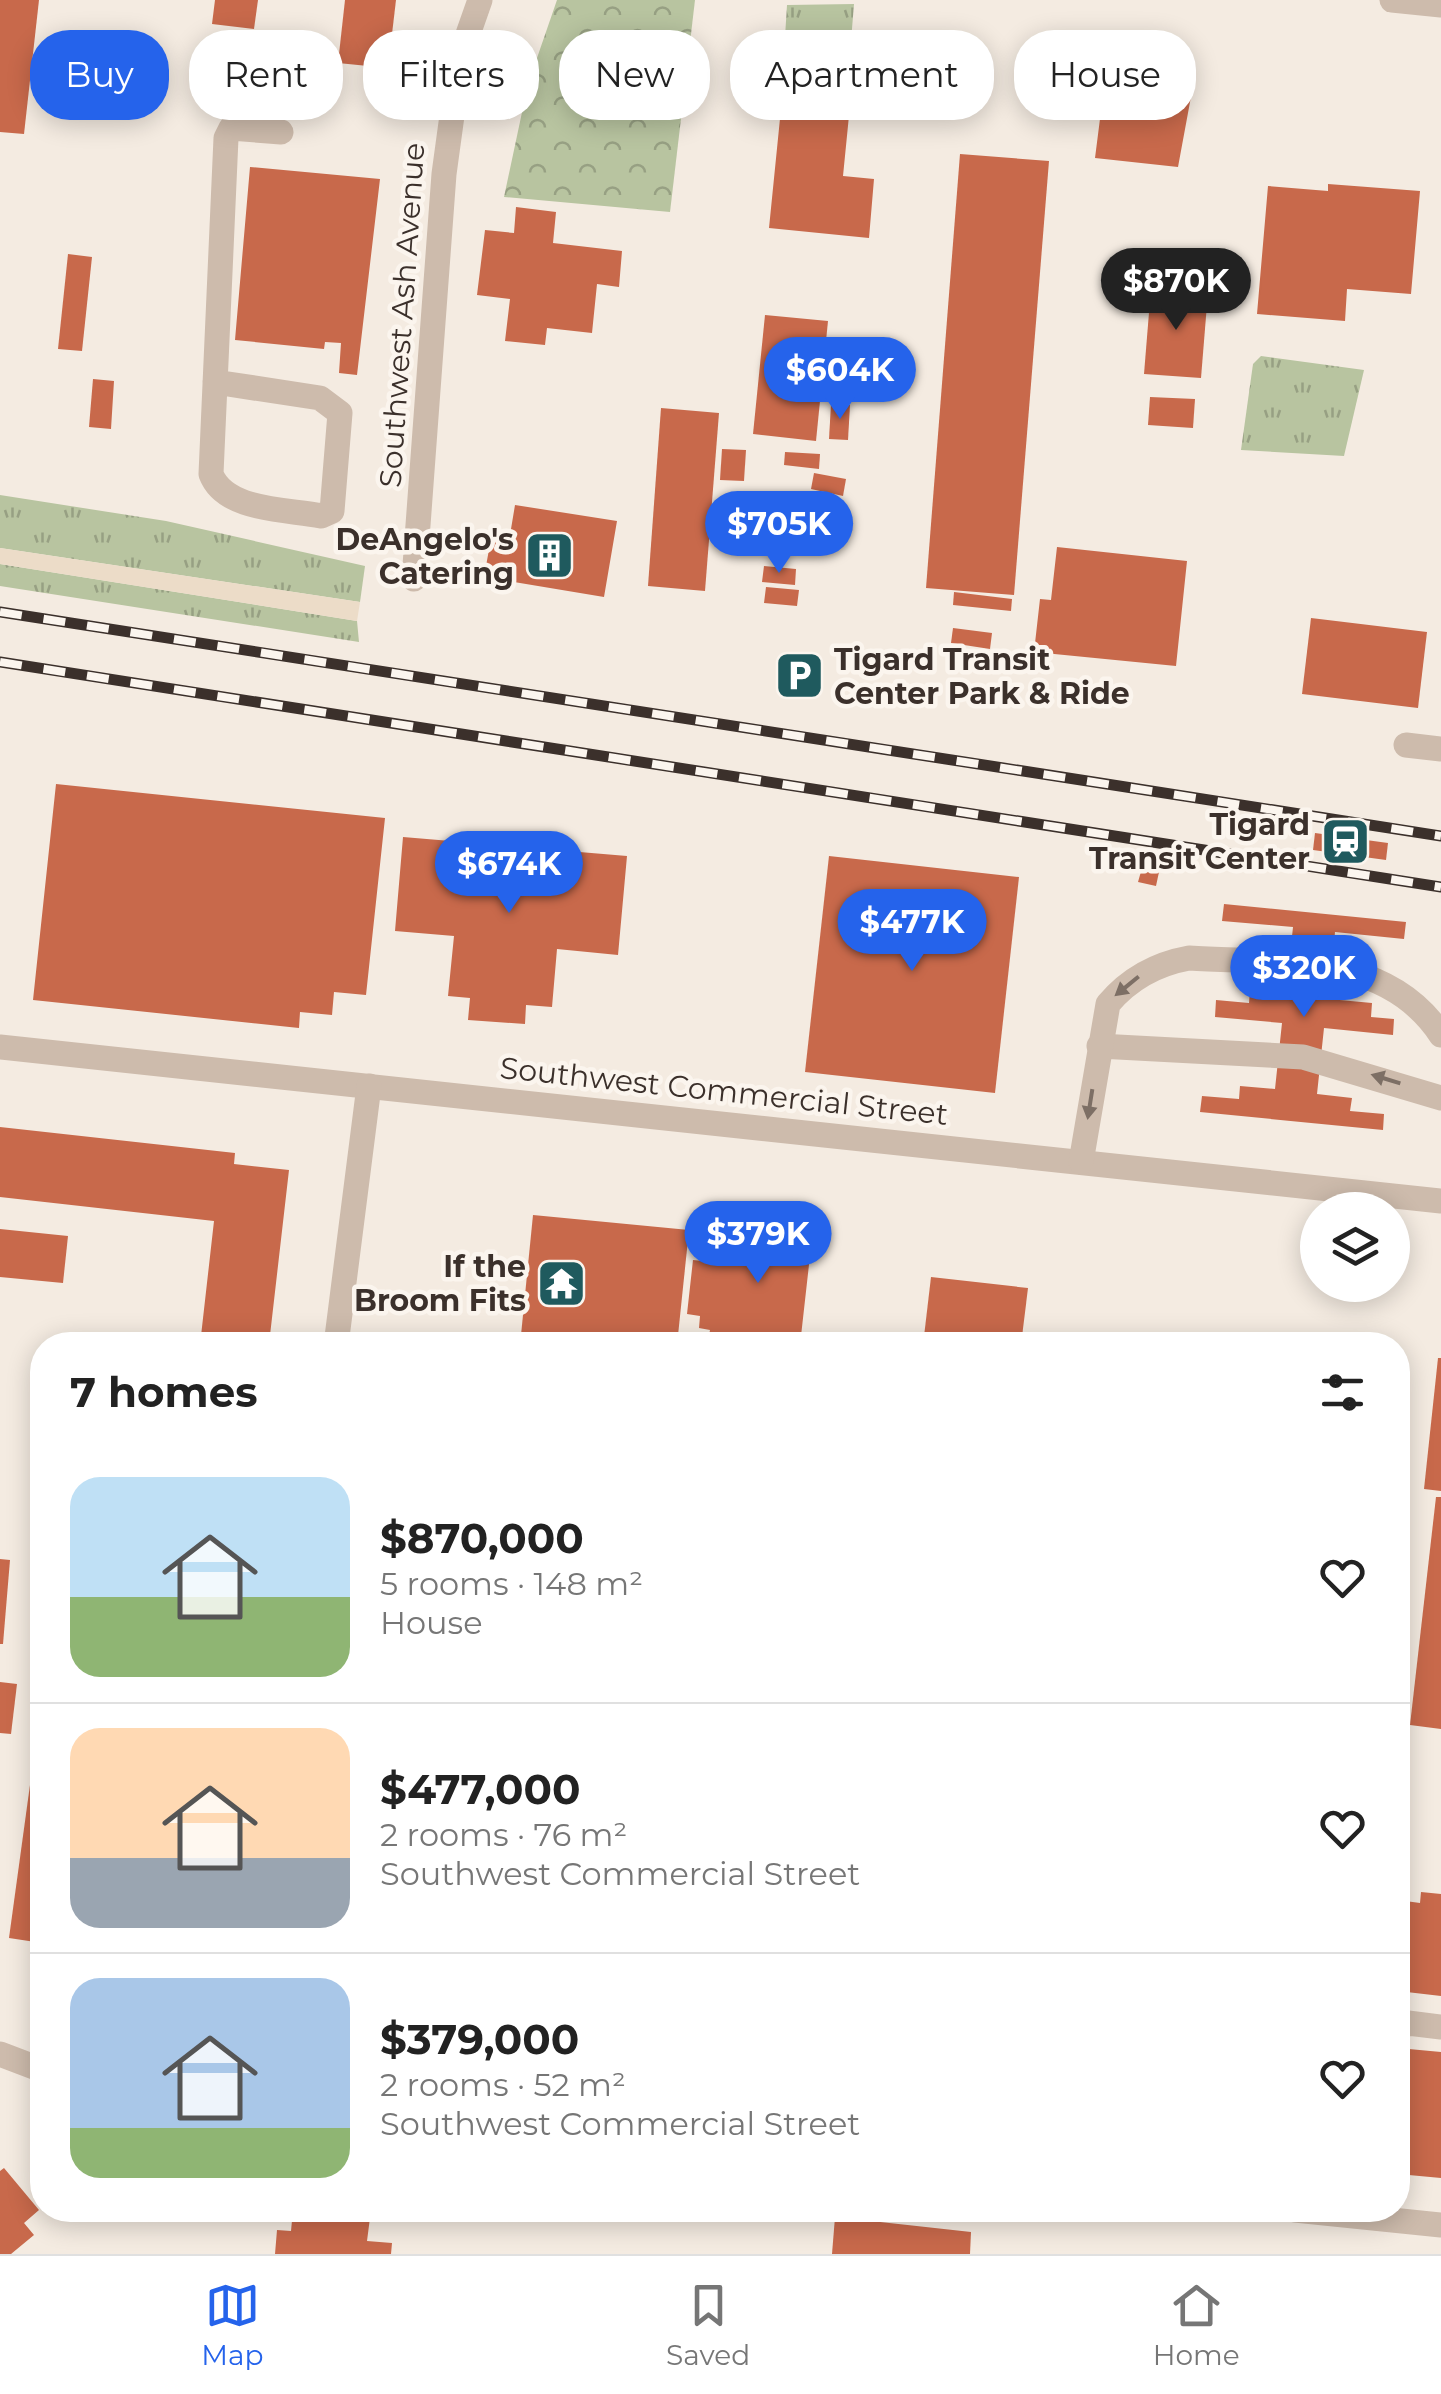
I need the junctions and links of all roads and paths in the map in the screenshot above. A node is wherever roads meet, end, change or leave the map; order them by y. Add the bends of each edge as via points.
1 (480, 0) edge
2 (1392, 0) edge
3 (1441, 5) edge
4 (281, 132) dead end
5 (215, 382) junction
6 (414, 578) dead end
7 (1406, 745) dead end
8 (1441, 750) edge
9 (1441, 1034) edge
10 (1099, 1046) junction
11 (0, 1047) edge
12 (369, 1086) junction
13 (1441, 1098) edge
14 (1081, 1162) junction
15 (1441, 1202) edge
16 (338, 1332) edge
17 (1410, 2024) edge
18 (1441, 2026) edge
19 (0, 2054) edge
20 (30, 2065) edge
21 (1410, 2222) edge
22 (1441, 2225) edge

1 - 6 street, Southwest Ash Avenue via 460,57 450,116
2 - 3 street
4 - 5 street via 244,126 231,128 226,138
5 - 5 street via 210,474 217,490 321,516 332,511 340,413 320,398
7 - 8 street
9 -> 10 street via 1411,998 1361,972 1189,958 1124,984 1108,1004
13 -> 10 street via 1303,1057
10 -> 14 street
11 - 12 street, Southwest Commercial Street
12 - 14 street, Southwest Commercial Street
12 - 16 street
14 - 15 street, Southwest Commercial Street
17 - 18 street
19 - 20 street
21 - 22 street

